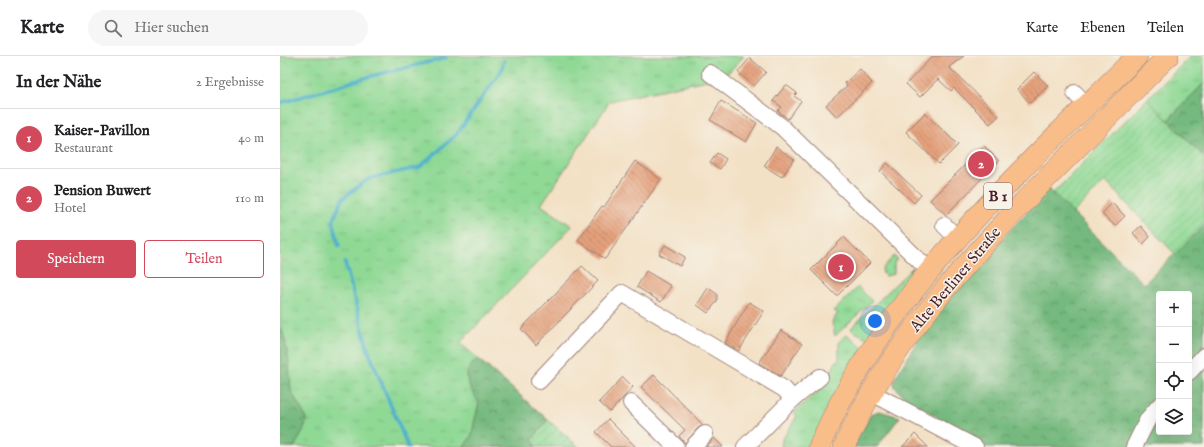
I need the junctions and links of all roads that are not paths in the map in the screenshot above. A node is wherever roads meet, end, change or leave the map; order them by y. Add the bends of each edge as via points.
1 (1137, 56) edge
2 (1168, 56) edge
3 (710, 73) dead end
4 (930, 271) junction
5 (1204, 356) edge
6 (1192, 369) edge
7 (820, 377) dead end
8 (539, 381) dead end
9 (872, 392) junction
10 (793, 399) junction
11 (631, 403) dead end
12 (1156, 410) edge
13 (705, 434) dead end
14 (676, 447) edge
15 (693, 447) edge
16 (745, 447) edge
17 (819, 447) edge
18 (844, 447) edge
19 (975, 447) edge
20 (1134, 447) edge

1 - 4 main road, Alte Berliner Straße / B 1 via 1081,99 1007,186 951,232
2 - 9 main road, Alte Berliner Straße / B 1 via 971,259 914,328
3 - 4 street, Alte Berliner Straße via 782,127
4 - 17 main road, Alte Berliner Straße / B 1 via 899,311 851,384
5 - 6 street
7 - 10 street
8 - 10 street via 622,293 784,389
9 - 18 main road, B 1
9 - 19 street
10 - 16 street
11 - 14 street
12 - 20 street via 1148,419
13 - 15 street

